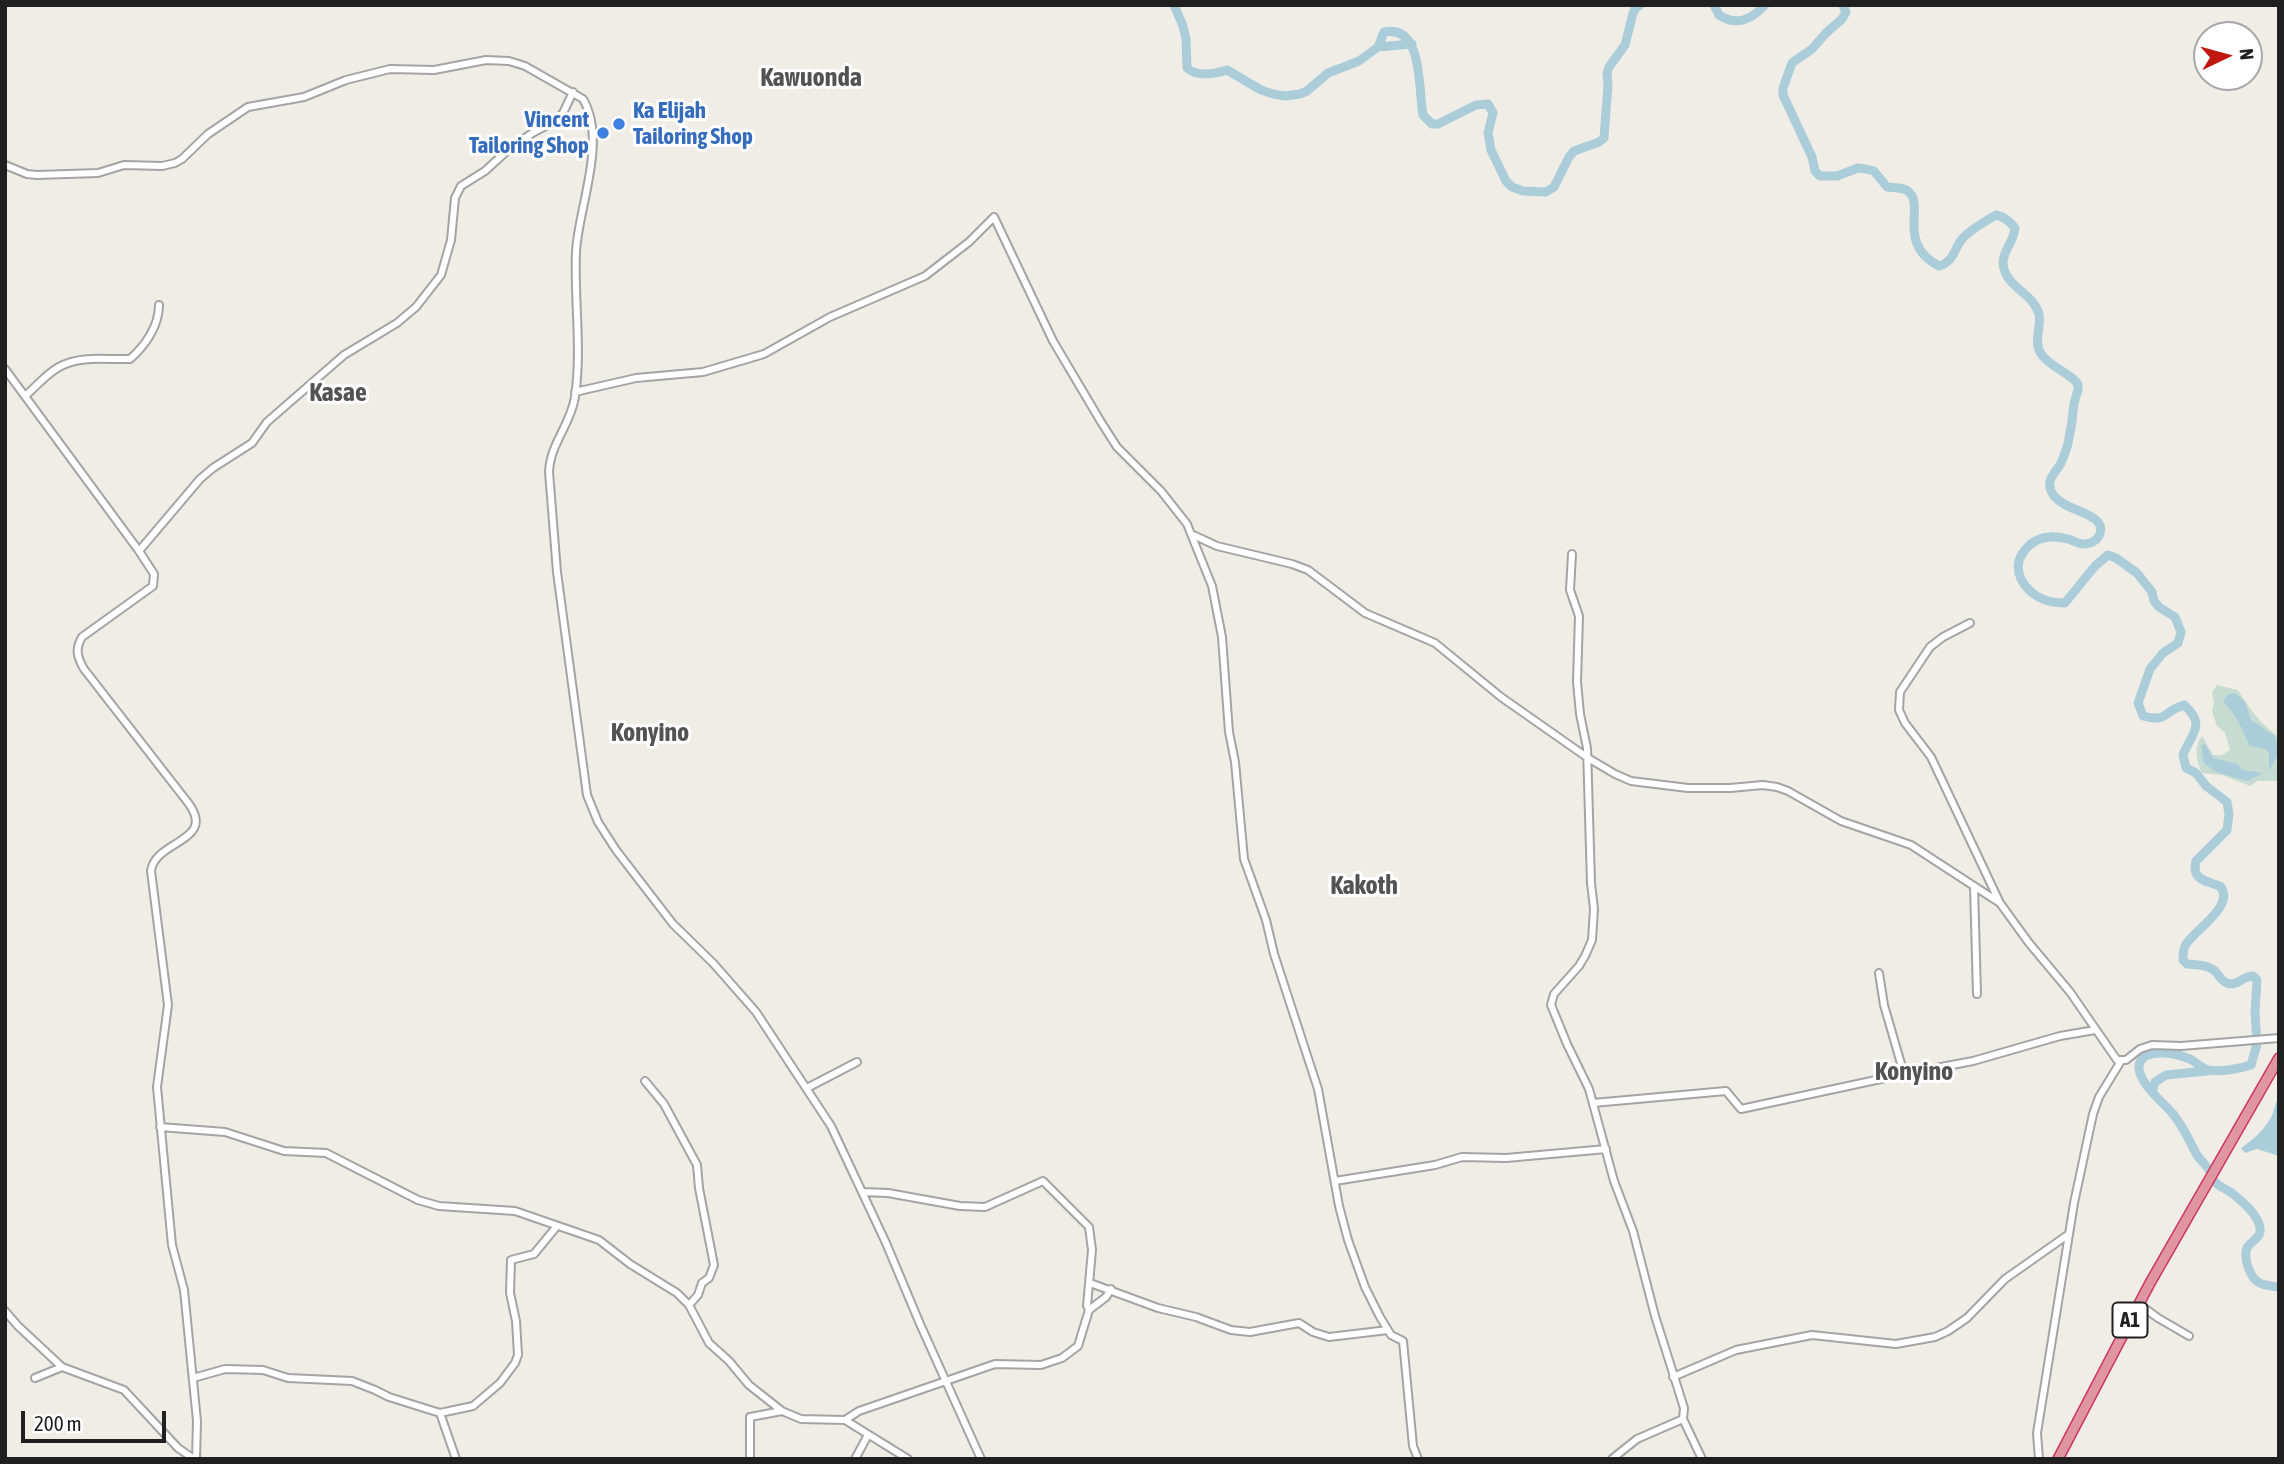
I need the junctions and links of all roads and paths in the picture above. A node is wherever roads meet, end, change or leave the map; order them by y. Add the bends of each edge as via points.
1 (573, 92) junction
2 (5, 165) edge
3 (159, 305) dead end
4 (5, 369) edge
5 (575, 392) junction
6 (25, 396) junction
7 (1191, 534) junction
8 (139, 551) junction
9 (1572, 554) dead end
10 (1970, 623) dead end
11 (1588, 758) junction
12 (1974, 886) junction
13 (2000, 903) junction
14 (1879, 973) dead end
15 (1977, 994) dead end
16 (2095, 1030) dead end
17 (2279, 1038) edge
18 (2279, 1058) edge
19 (2121, 1061) junction
20 (857, 1062) dead end
21 (1904, 1074) junction
22 (645, 1081) dead end
23 (807, 1088) junction
24 (1593, 1103) junction
25 (160, 1127) junction
26 (1606, 1149) junction
27 (1335, 1181) junction
28 (863, 1192) junction
29 (558, 1226) junction
30 (2069, 1234) junction
31 (1090, 1283) junction
32 (1111, 1289) junction
33 (688, 1304) junction
34 (2139, 1304) junction
35 (1089, 1310) junction
36 (5, 1311) edge
37 (1388, 1330) junction
38 (2189, 1336) dead end
39 (62, 1367) junction
40 (1673, 1377) junction
41 (35, 1378) dead end
42 (193, 1378) junction
43 (945, 1380) junction
44 (782, 1411) junction
45 (440, 1413) junction
46 (1683, 1419) junction
47 (845, 1420) junction
48 (868, 1435) junction
49 (195, 1459) edge
50 (456, 1459) edge
51 (750, 1459) edge
52 (856, 1459) edge
53 (908, 1459) edge
54 (981, 1459) edge
55 (1418, 1459) edge
56 (1612, 1459) edge
57 (1702, 1459) edge
58 (2039, 1459) edge
59 (2058, 1459) edge

1 - 2 street via 525,66 497,60 435,70 390,69 304,97 248,107 208,134 182,159 162,166 124,165 98,173 37,175
1 - 5 street via 587,106 592,144 576,248 579,360
1 - 8 street via 555,121 517,143 461,186 441,275 416,307 344,355 267,422 253,443 213,468
3 - 6 street via 144,346 130,359 95,358 59,366
4 - 6 street
5 - 7 street via 636,378 703,372 764,354 830,317 925,276 994,216 1053,341 1106,430 1123,455 1161,491
5 - 23 street via 550,456 549,472 557,572 590,806 653,899 742,995
6 - 8 street
7 - 11 street via 1217,546 1308,570 1366,613 1435,643 1501,697
7 - 27 street via 1212,586 1222,637 1244,859 1318,1089
8 - 25 street via 154,574 153,586 82,637 77,651 84,669 197,819 192,831 152,864 168,1005 157,1078
9 - 11 street via 1570,590 1579,617 1577,682
10 - 13 street via 1930,647 1900,692 1899,710 1931,757
11 - 12 street via 1623,777 1653,784 1704,789 1763,786 1788,791 1841,821 1911,845
11 - 24 street via 1592,940 1551,1005
12 - 13 street
12 - 15 street
13 - 19 street
14 - 21 street
16 - 21 street
17 - 19 street via 2145,1046
18 - 34 highway, A1
19 - 30 street via 2093,1114
20 - 23 street
21 - 24 street via 1741,1109 1726,1091
22 - 33 street via 664,1104 697,1165 714,1265
23 - 28 street
24 - 26 street
25 - 29 street via 225,1132 284,1151 326,1153 418,1200 439,1206 516,1211
25 - 42 street
26 - 27 street via 1462,1157
26 - 40 street
27 - 37 street via 1348,1240 1365,1287
28 - 31 street via 985,1207 1043,1181 1090,1227
28 - 43 street
29 - 33 street via 599,1240
29 - 45 street via 534,1254 511,1260 515,1363 473,1406
30 - 40 street via 2005,1279 1967,1318 1935,1336 1896,1344 1812,1335 1736,1350
30 - 58 street via 2037,1433
31 - 32 street
31 - 35 street
32 - 35 street
32 - 37 street via 1231,1330 1251,1332 1299,1323 1329,1337
33 - 44 street via 709,1343
34 - 38 street
34 - 59 highway, A1
35 - 43 street via 1078,1346 1062,1358 1041,1365 995,1364
36 - 39 street
37 - 55 street via 1403,1341
39 - 41 street
39 - 49 street via 124,1390 177,1448
40 - 46 street via 1684,1408
42 - 45 street via 225,1368 263,1370 288,1378 352,1381
42 - 49 street
43 - 47 street
43 - 54 street
44 - 47 street via 802,1419
44 - 51 street via 750,1418
45 - 50 street
46 - 56 street via 1637,1439
46 - 57 street
47 - 48 street
48 - 52 street
48 - 53 street

